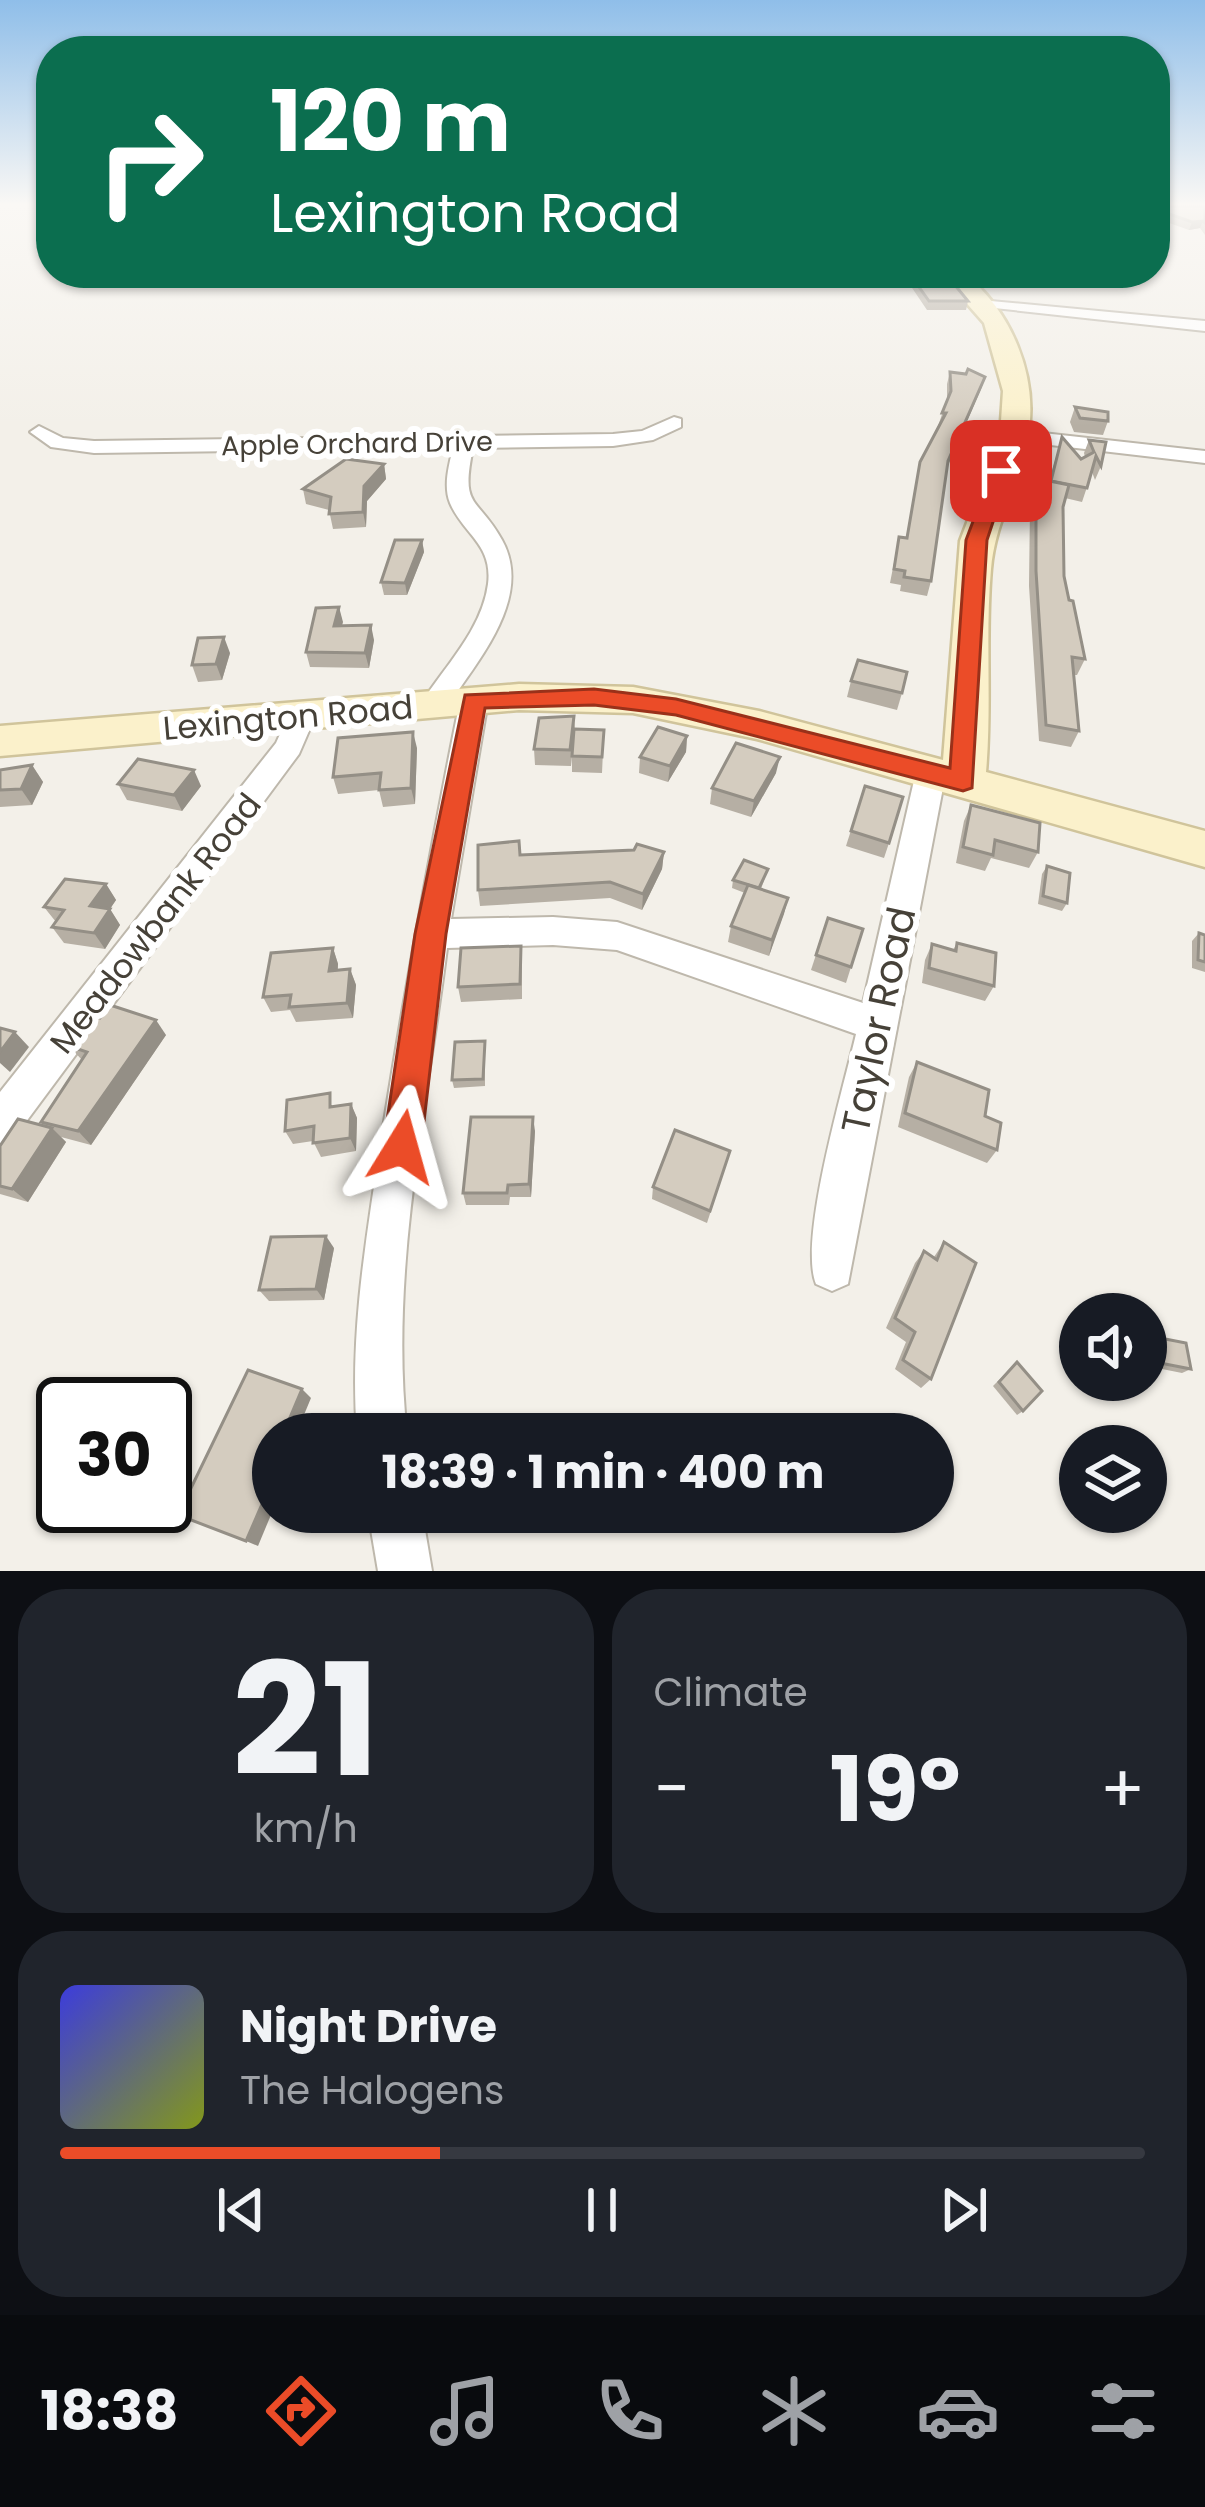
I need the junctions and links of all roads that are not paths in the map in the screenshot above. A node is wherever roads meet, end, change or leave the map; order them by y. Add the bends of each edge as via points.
1 (968, 288) edge
2 (986, 303) junction
3 (1205, 326) edge
4 (674, 423) dead end
5 (39, 432) dead end
6 (1015, 436) junction
7 (464, 442) junction
8 (1205, 457) edge
9 (454, 703) junction
10 (301, 717) junction
11 (0, 741) edge
12 (947, 777) junction
13 (1205, 849) edge
14 (430, 934) junction
15 (878, 1025) junction
16 (0, 1124) edge
17 (832, 1268) dead end
18 (380, 1413) edge
19 (399, 1533) edge
20 (405, 1571) edge

1 - 2 street
2 - 3 street
2 - 6 street via 1015,385
4 - 7 street, Apple Orchard Drive via 630,439
5 - 7 street, Apple Orchard Drive via 94,447
6 - 8 street
6 - 12 street via 976,540
7 - 9 street via 457,496 496,549 500,580
9 - 10 street, Lexington Road
9 - 12 street, Lexington Road via 633,700
9 - 14 street
10 - 11 street, Lexington Road
10 - 16 street, Meadowbank Road via 290,747
12 - 13 street, Lexington Road
12 - 15 street, Taylor Road
14 - 15 street via 617,936
14 - 18 street via 383,1276
15 - 17 street, Taylor Road
19 - 20 street

